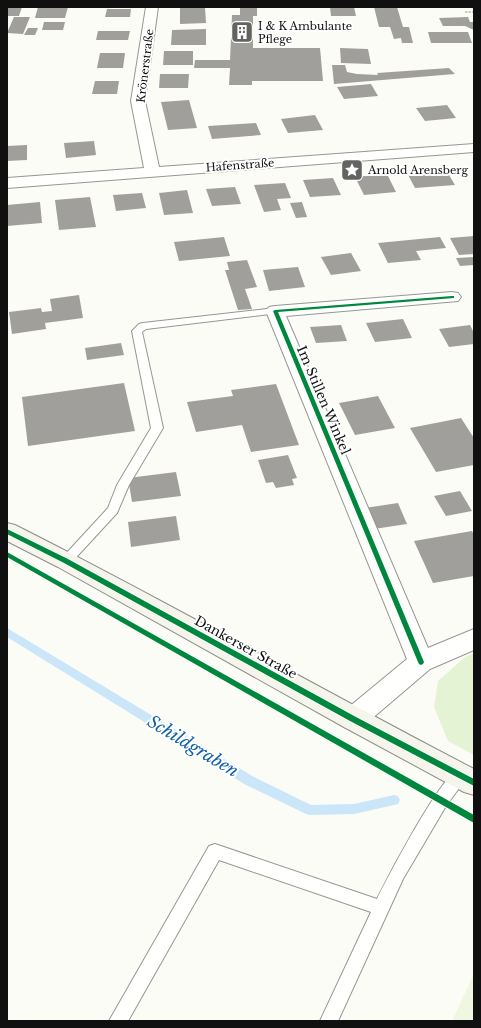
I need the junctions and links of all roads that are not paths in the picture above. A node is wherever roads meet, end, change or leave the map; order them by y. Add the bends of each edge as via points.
1 (152, 7) edge
2 (474, 148) edge
3 (152, 172) junction
4 (7, 183) edge
5 (452, 297) dead end
6 (275, 311) junction
7 (7, 531) edge
8 (66, 561) junction
9 (474, 639) edge
10 (422, 662) junction
11 (353, 719) junction
12 (467, 779) edge
13 (381, 908) junction
14 (118, 1021) edge
15 (329, 1021) edge

1 - 3 street, Krönerstraße via 138,101
2 - 3 street, Hafenstraße
3 - 4 street, Hafenstraße
5 - 6 street
6 - 8 lane via 143,326 137,331 157,428 123,486 113,510
6 - 10 street, Im Stillen Winkel
7 - 8 main road, Dankerser Straße
8 - 11 main road, Dankerser Straße
9 - 10 street
10 - 11 street
11 - 12 main road, Dankerser Straße
12 - 13 lane via 441,801 397,874
13 - 14 lane via 215,851
13 - 15 lane

